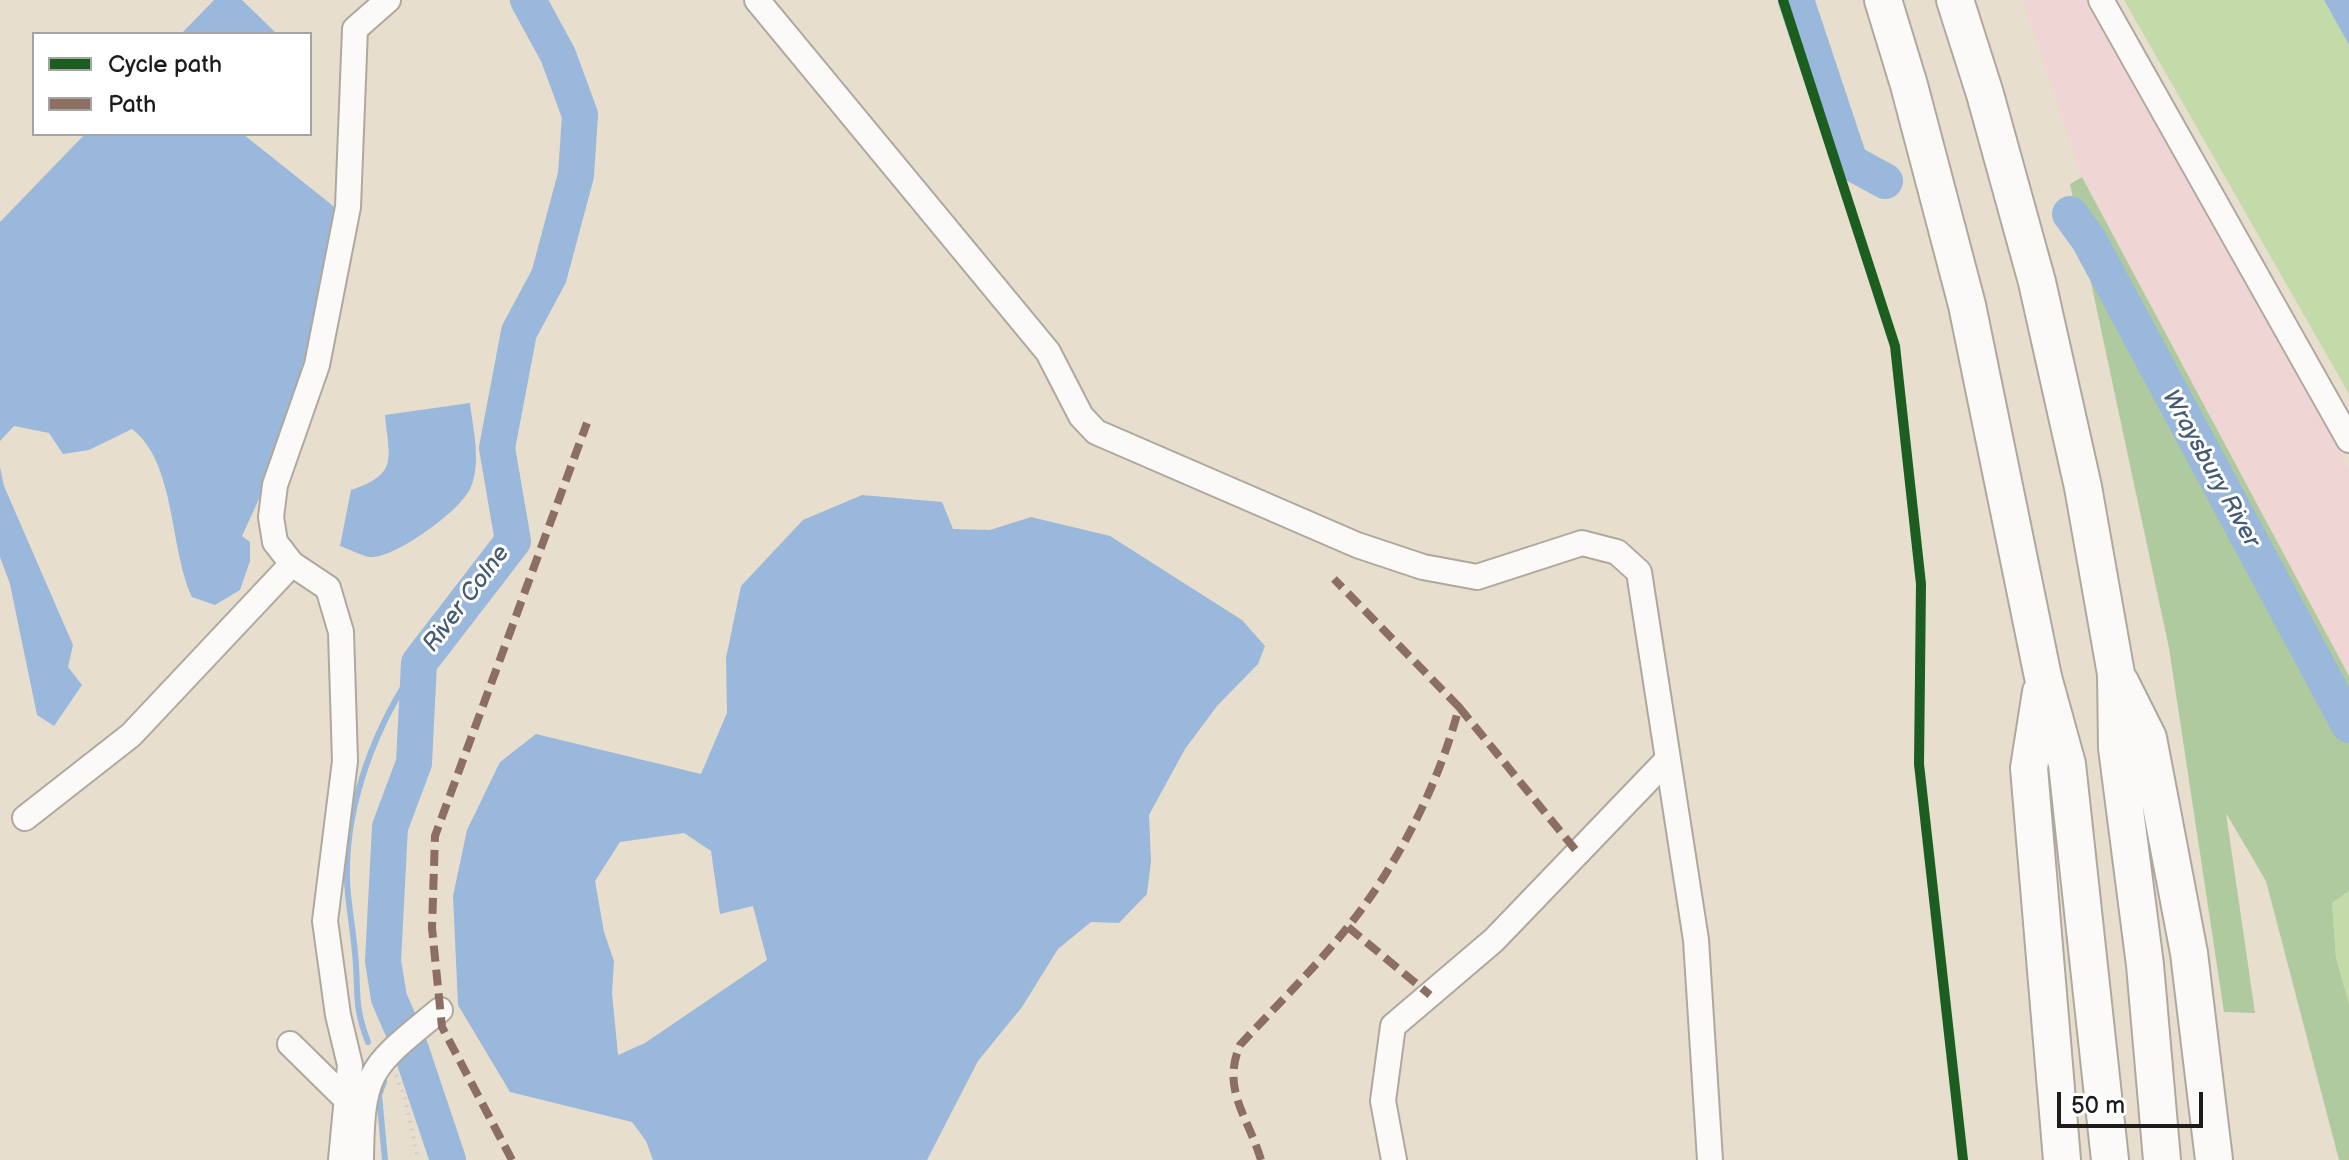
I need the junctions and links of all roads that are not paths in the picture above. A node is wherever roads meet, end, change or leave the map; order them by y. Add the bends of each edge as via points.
1 (388, 0) edge
2 (757, 0) edge
3 (1883, 0) edge
4 (1955, 0) edge
5 (2101, 0) edge
6 (2349, 440) edge
7 (292, 564) junction
8 (2116, 674) junction
9 (2043, 677) junction
10 (1668, 759) junction
11 (25, 818) dead end
12 (434, 1015) dead end
13 (290, 1044) dead end
14 (346, 1099) junction
15 (341, 1160) edge
16 (361, 1160) edge
17 (1394, 1160) edge
18 (1710, 1160) edge
19 (2062, 1160) edge
20 (2110, 1160) edge
21 (2162, 1160) edge
22 (2214, 1160) edge

1 - 7 lane via 355,29 348,207 317,365 275,485 275,542
2 - 10 lane via 1048,352 1081,416 1096,432 1346,540 1423,567 1477,577 1582,543 1617,552 1639,572
3 - 9 highway via 1967,305
4 - 8 highway via 2037,282 2083,487
5 - 6 lane
7 - 11 lane via 131,735
7 - 14 lane via 328,588 341,632 345,761 325,921 350,1065
8 - 21 highway via 2117,748 2145,965
8 - 22 highway via 2148,738 2189,953
9 - 19 highway via 2029,768
9 - 20 highway via 2067,764
10 - 17 lane via 1494,940 1393,1026 1383,1101
10 - 18 lane via 1696,940
12 - 16 lane via 383,1060 362,1102
13 - 14 lane
14 - 15 lane

